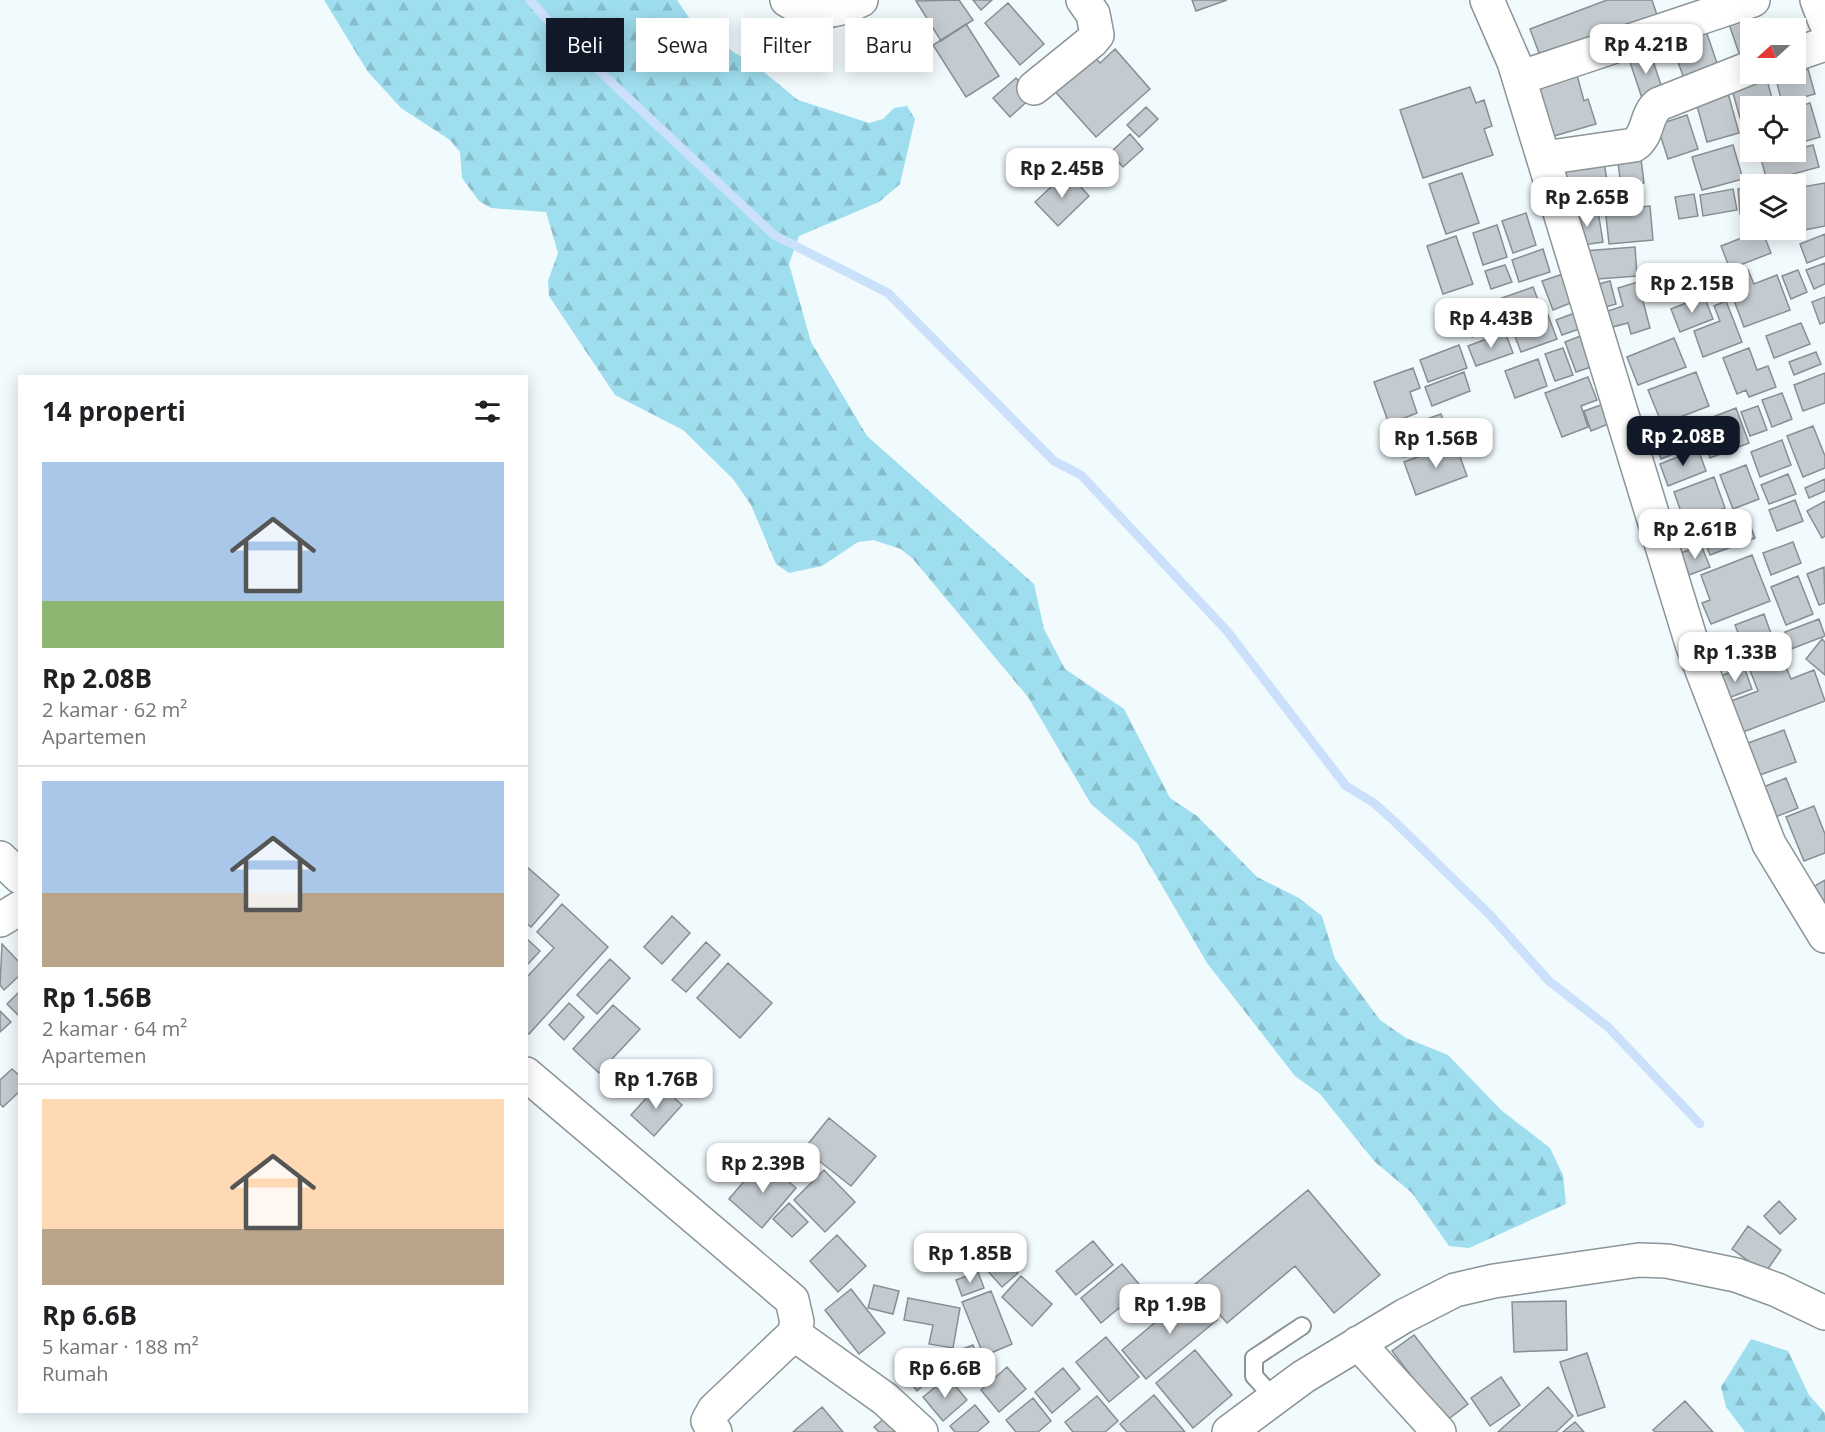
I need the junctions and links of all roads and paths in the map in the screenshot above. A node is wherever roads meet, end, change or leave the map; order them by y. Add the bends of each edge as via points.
1 (787, 0) edge
2 (861, 0) edge
3 (1083, 0) edge
4 (1487, 0) edge
5 (1753, 0) edge
6 (1817, 0) edge
7 (1825, 21) edge
8 (1825, 44) edge
9 (1806, 51) edge
10 (1740, 72) edge
11 (1519, 78) junction
12 (1034, 88) dead end
13 (1544, 158) junction
14 (0, 858) edge
15 (18, 875) edge
16 (18, 909) edge
17 (0, 920) edge
18 (1825, 936) edge
19 (528, 1076) edge
20 (1825, 1313) edge
21 (1302, 1326) dead end
22 (794, 1334) junction
23 (1358, 1343) junction
24 (1274, 1398) junction
25 (715, 1432) edge
26 (921, 1432) edge
27 (1229, 1432) edge
28 (1439, 1432) edge

1 - 2 street via 797,7 840,11
3 - 12 street via 1093,14 1097,35
4 - 11 street
5 - 11 street
6 - 7 street
8 - 9 street
10 - 13 street via 1659,104 1634,145
11 - 13 street
13 - 18 street via 1692,644 1769,844
14 - 15 street
16 - 17 street
19 - 22 street via 792,1300 797,1322
20 - 23 street via 1736,1275 1639,1260 1533,1274 1455,1290
21 - 24 lane via 1254,1358 1254,1376
22 - 25 street via 714,1410 708,1421
22 - 26 street via 885,1399
23 - 24 street
23 - 28 street
24 - 27 street

